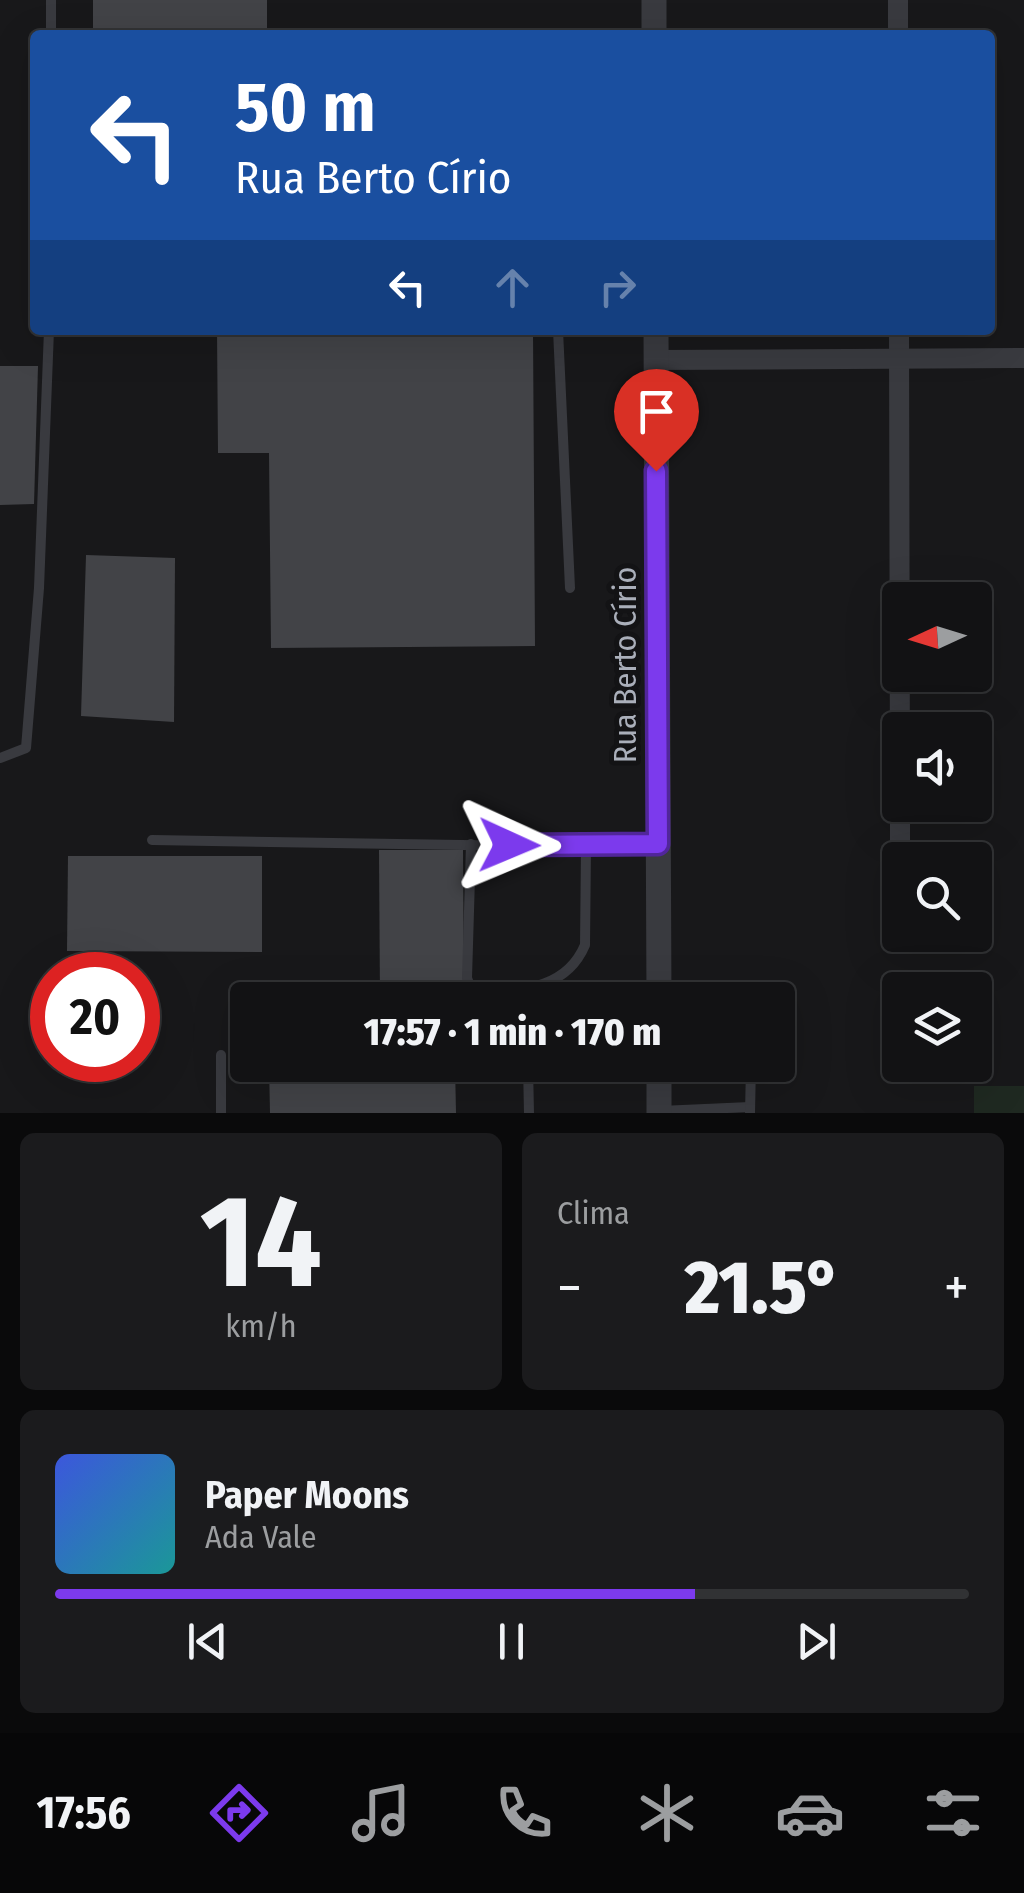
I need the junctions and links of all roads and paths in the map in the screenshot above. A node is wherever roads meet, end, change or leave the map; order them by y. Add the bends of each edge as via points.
1 (50, 0) edge
2 (654, 0) edge
3 (898, 0) edge
4 (51, 30) edge
5 (654, 30) edge
6 (898, 30) edge
7 (49, 335) edge
8 (558, 335) edge
9 (656, 335) edge
10 (899, 335) edge
11 (899, 358) junction
12 (1024, 358) edge
13 (656, 360) junction
14 (570, 588) dead end
15 (900, 712) edge
16 (0, 758) edge
17 (152, 840) dead end
18 (471, 844) junction
19 (658, 844) junction
20 (586, 847) junction
21 (659, 982) edge
22 (222, 1055) dead end
23 (528, 1082) edge
24 (659, 1082) edge
25 (751, 1082) edge
26 (750, 1110) edge
27 (659, 1112) edge
28 (221, 1113) edge
29 (529, 1113) edge

1 - 4 lane
2 - 5 street
3 - 6 street
7 - 16 lane via 26,748
8 - 14 lane
9 - 13 street, Rua Berto Círio
10 - 11 street
11 - 12 street
11 - 13 street
11 - 15 street
13 - 19 street, Rua Berto Círio
17 - 18 lane
18 - 20 lane
18 - 20 lane via 467,978 479,993 537,989 580,957
19 - 20 lane
19 - 21 street, Rua Berto Círio
22 - 28 lane
23 - 29 lane
24 - 27 street
25 - 26 lane
26 - 27 lane

